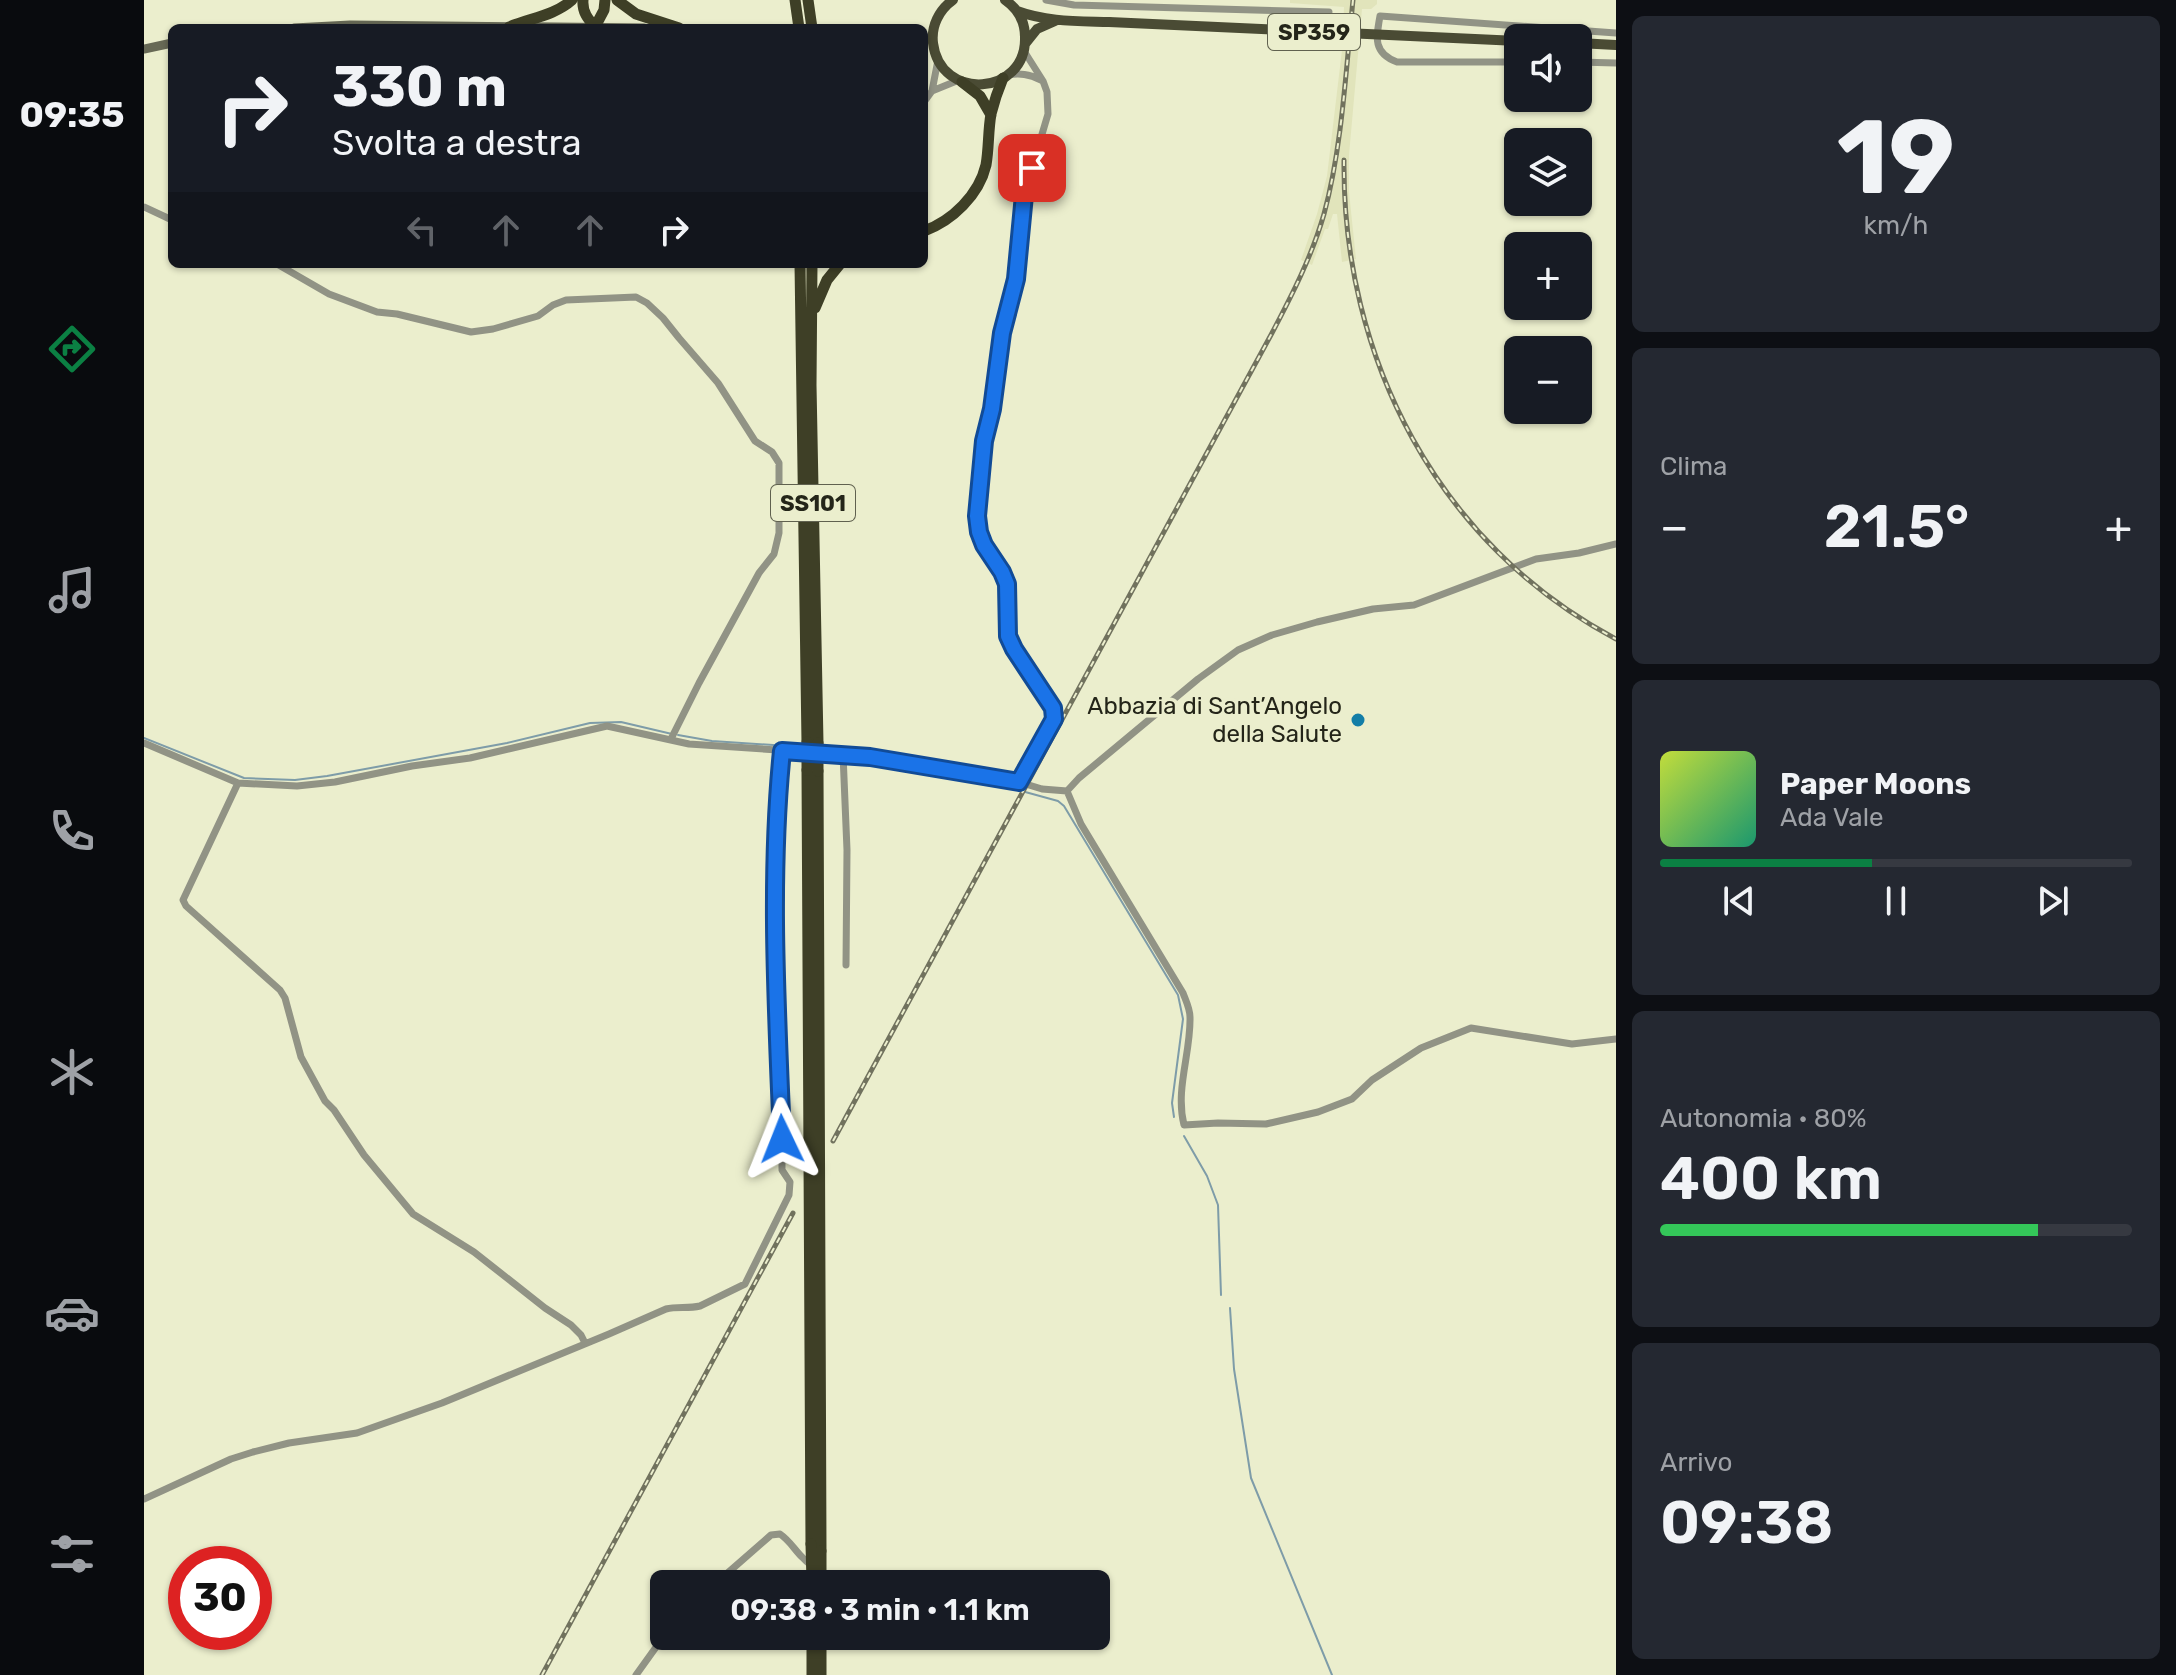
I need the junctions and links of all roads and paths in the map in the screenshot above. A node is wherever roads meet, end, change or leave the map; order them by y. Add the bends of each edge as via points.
1 (572, 0) edge
2 (583, 0) edge
3 (605, 0) edge
4 (617, 0) edge
5 (795, 0) edge
6 (808, 0) edge
7 (953, 0) edge
8 (1005, 0) edge
9 (1046, 0) edge
10 (1017, 11) junction
11 (1329, 12) dead end
12 (1057, 20) junction
13 (519, 24) edge
14 (593, 24) edge
15 (597, 24) edge
16 (667, 24) edge
17 (798, 24) edge
18 (812, 24) edge
19 (1504, 25) edge
20 (929, 27) edge
21 (1592, 31) edge
22 (1616, 33) edge
23 (1504, 40) edge
24 (168, 44) edge
25 (1592, 44) edge
26 (1616, 45) edge
27 (1024, 48) junction
28 (144, 49) edge
29 (928, 49) edge
30 (936, 56) junction
31 (1504, 62) edge
32 (1592, 62) edge
33 (1616, 63) edge
34 (1005, 77) junction
35 (960, 81) junction
36 (1043, 81) junction
37 (932, 91) junction
38 (928, 96) edge
39 (991, 115) junction
40 (144, 207) edge
41 (168, 218) edge
42 (928, 230) edge
43 (284, 268) edge
44 (800, 268) edge
45 (812, 268) edge
46 (837, 268) edge
47 (811, 316) junction
48 (1616, 544) edge
49 (671, 739) junction
50 (812, 742) junction
51 (144, 743) edge
52 (782, 751) junction
53 (843, 754) junction
54 (1019, 782) junction
55 (238, 783) junction
56 (1067, 791) junction
57 (846, 965) dead end
58 (1616, 1039) edge
59 (585, 1343) junction
60 (144, 1499) edge
61 (731, 1570) edge
62 (815, 1570) edge
63 (819, 1570) edge
64 (654, 1650) edge
65 (812, 1650) edge
66 (821, 1650) edge
67 (636, 1675) edge
68 (812, 1675) edge
69 (821, 1675) edge

1 - 13 highway
2 - 14 highway
3 - 15 highway
4 - 16 highway via 636,14
5 - 17 highway
6 - 18 highway
7 - 20 main road via 939,7
8 - 10 main road
9 - 11 street
10 - 12 main road, SP359
10 - 27 main road via 1023,21
12 - 23 main road, SP359, bridge
12 - 27 main road via 1037,29
19 - 31 street via 1380,16 1377,31 1378,46 1397,62
20 - 30 main road
21 - 22 street
24 - 28 main road
25 - 26 main road
27 - 34 main road
27 - 36 street
29 - 30 main road
30 - 35 main road
30 - 37 street
32 - 33 street
34 - 35 main road via 987,84
34 - 36 street via 1020,73
34 - 39 highway
35 - 37 street
35 - 39 highway via 980,96
36 - 54 street via 1048,114 1024,195 1016,279 1002,333 977,508 984,545 1007,584 1008,636 1053,708 1054,719
37 - 38 street
39 - 42 highway via 986,167 977,187 943,224
40 - 41 street
43 - 49 street via 365,308 471,332 538,316 566,300 636,297 663,318 718,383 755,441 779,463 779,533 774,554
44 - 50 highway, SS101
45 - 47 highway, SS101
46 - 47 highway
47 - 50 highway, SS101
48 - 56 street via 1536,559 1414,605 1317,622 1238,650
49 - 52 street
49 - 55 street via 607,726 335,782
50 - 62 highway, SS101, bridge
51 - 55 street
52 - 53 street
52 - 59 street via 777,957 782,1170 790,1182 789,1195 745,1284 700,1306 666,1309
53 - 54 street
53 - 57 street
54 - 56 street
55 - 59 street via 184,903 280,990 301,1057 325,1101 413,1214 474,1252 571,1325
56 - 58 street via 1081,824 1183,993 1190,1014 1184,1125 1266,1124 1318,1112 1352,1099 1421,1048 1471,1028 1572,1044
59 - 60 street via 357,1433 231,1459
61 - 63 street via 771,1535 780,1534
64 - 67 street
65 - 68 highway
66 - 69 highway

